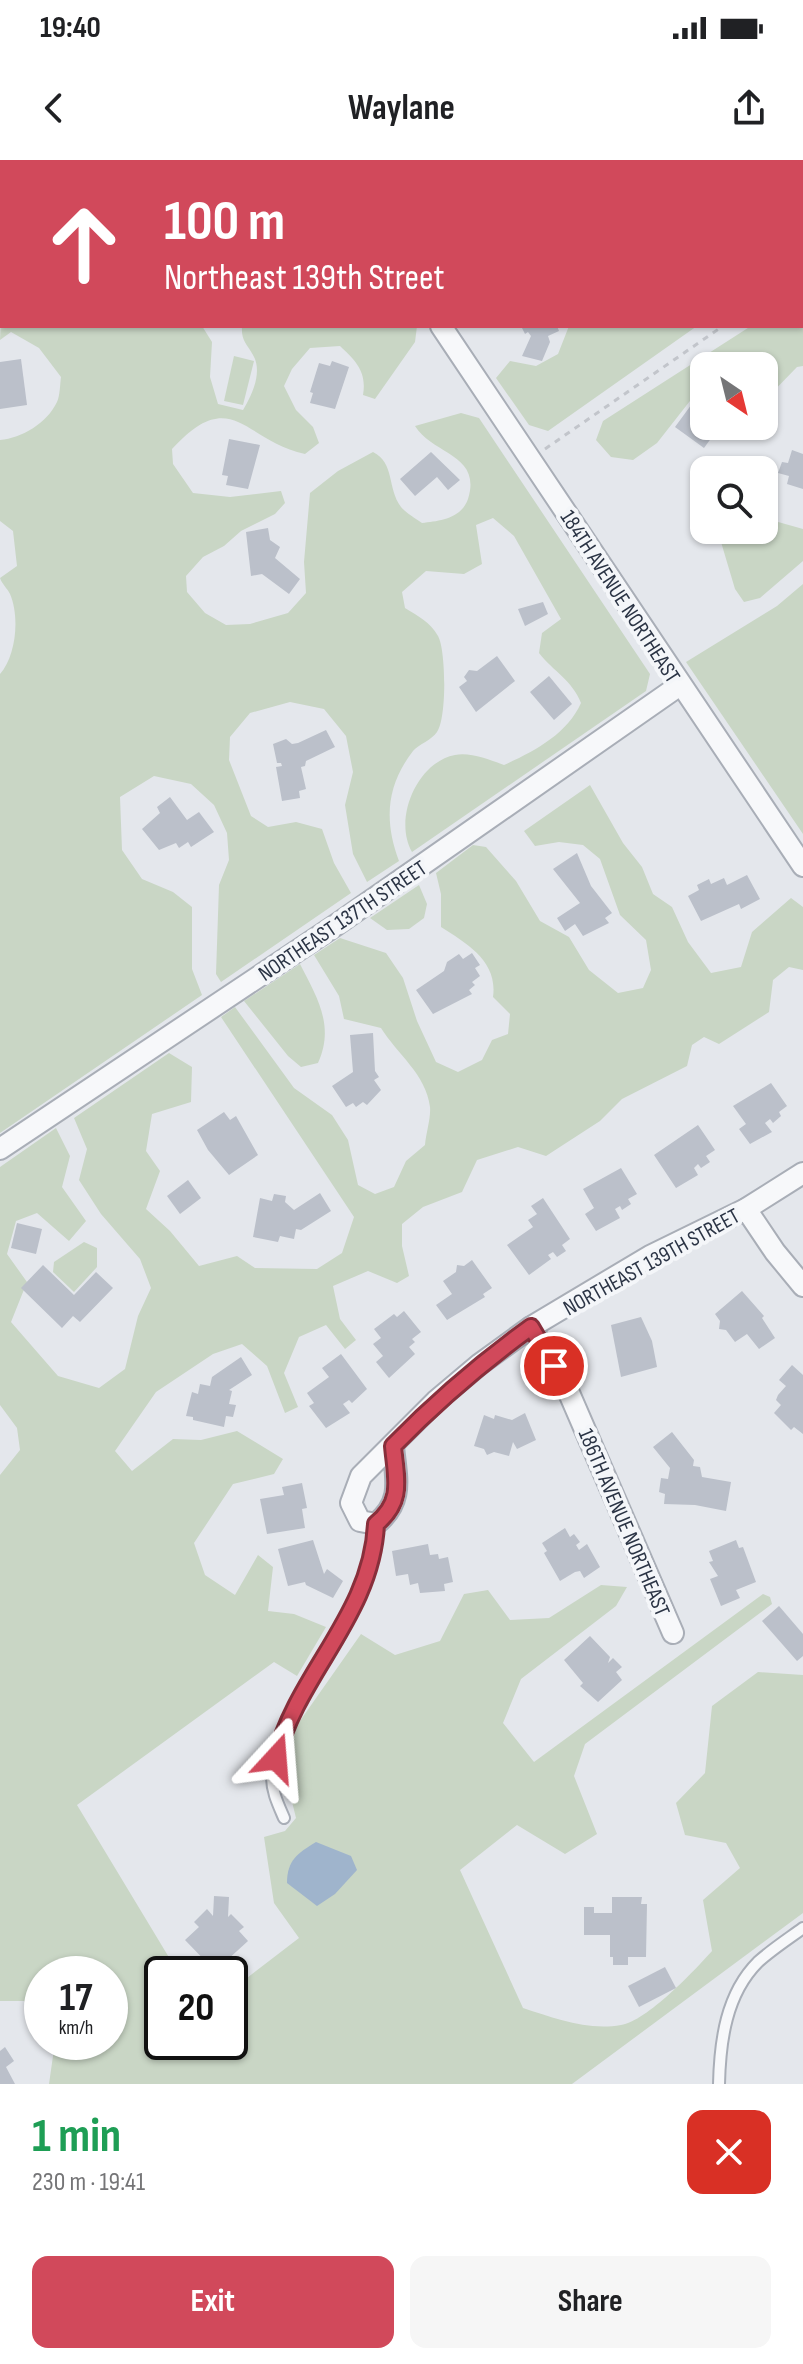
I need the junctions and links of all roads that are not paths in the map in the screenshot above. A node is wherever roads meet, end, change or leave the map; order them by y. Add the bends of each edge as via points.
1 (442, 328) edge
2 (680, 685) junction
3 (803, 866) edge
4 (0, 1149) edge
5 (803, 1173) edge
6 (746, 1209) junction
7 (803, 1286) edge
8 (531, 1327) junction
9 (393, 1446) junction
10 (376, 1524) junction
11 (673, 1633) dead end
12 (284, 1818) dead end
13 (803, 1928) edge
14 (719, 2084) edge

1 - 2 street, 184TH AVENUE NORTHEAST
2 - 3 street, 184TH AVENUE NORTHEAST
2 - 4 street, NORTHEAST 137TH STREET via 336,925
5 - 6 street, NORTHEAST 139TH STREET
6 - 7 street
6 - 8 street, NORTHEAST 139TH STREET via 650,1256
8 - 9 street, NORTHEAST 139TH STREET via 436,1401
8 - 11 street, 186TH AVENUE NORTHEAST via 566,1386
9 - 10 street via 397,1493 390,1513
9 - 10 street, NORTHEAST 139TH STREET via 361,1476 351,1503 360,1521
10 - 12 lane via 369,1571 342,1633 293,1710 280,1741 272,1774
13 - 14 lane via 758,1962 737,1988 725,2022

